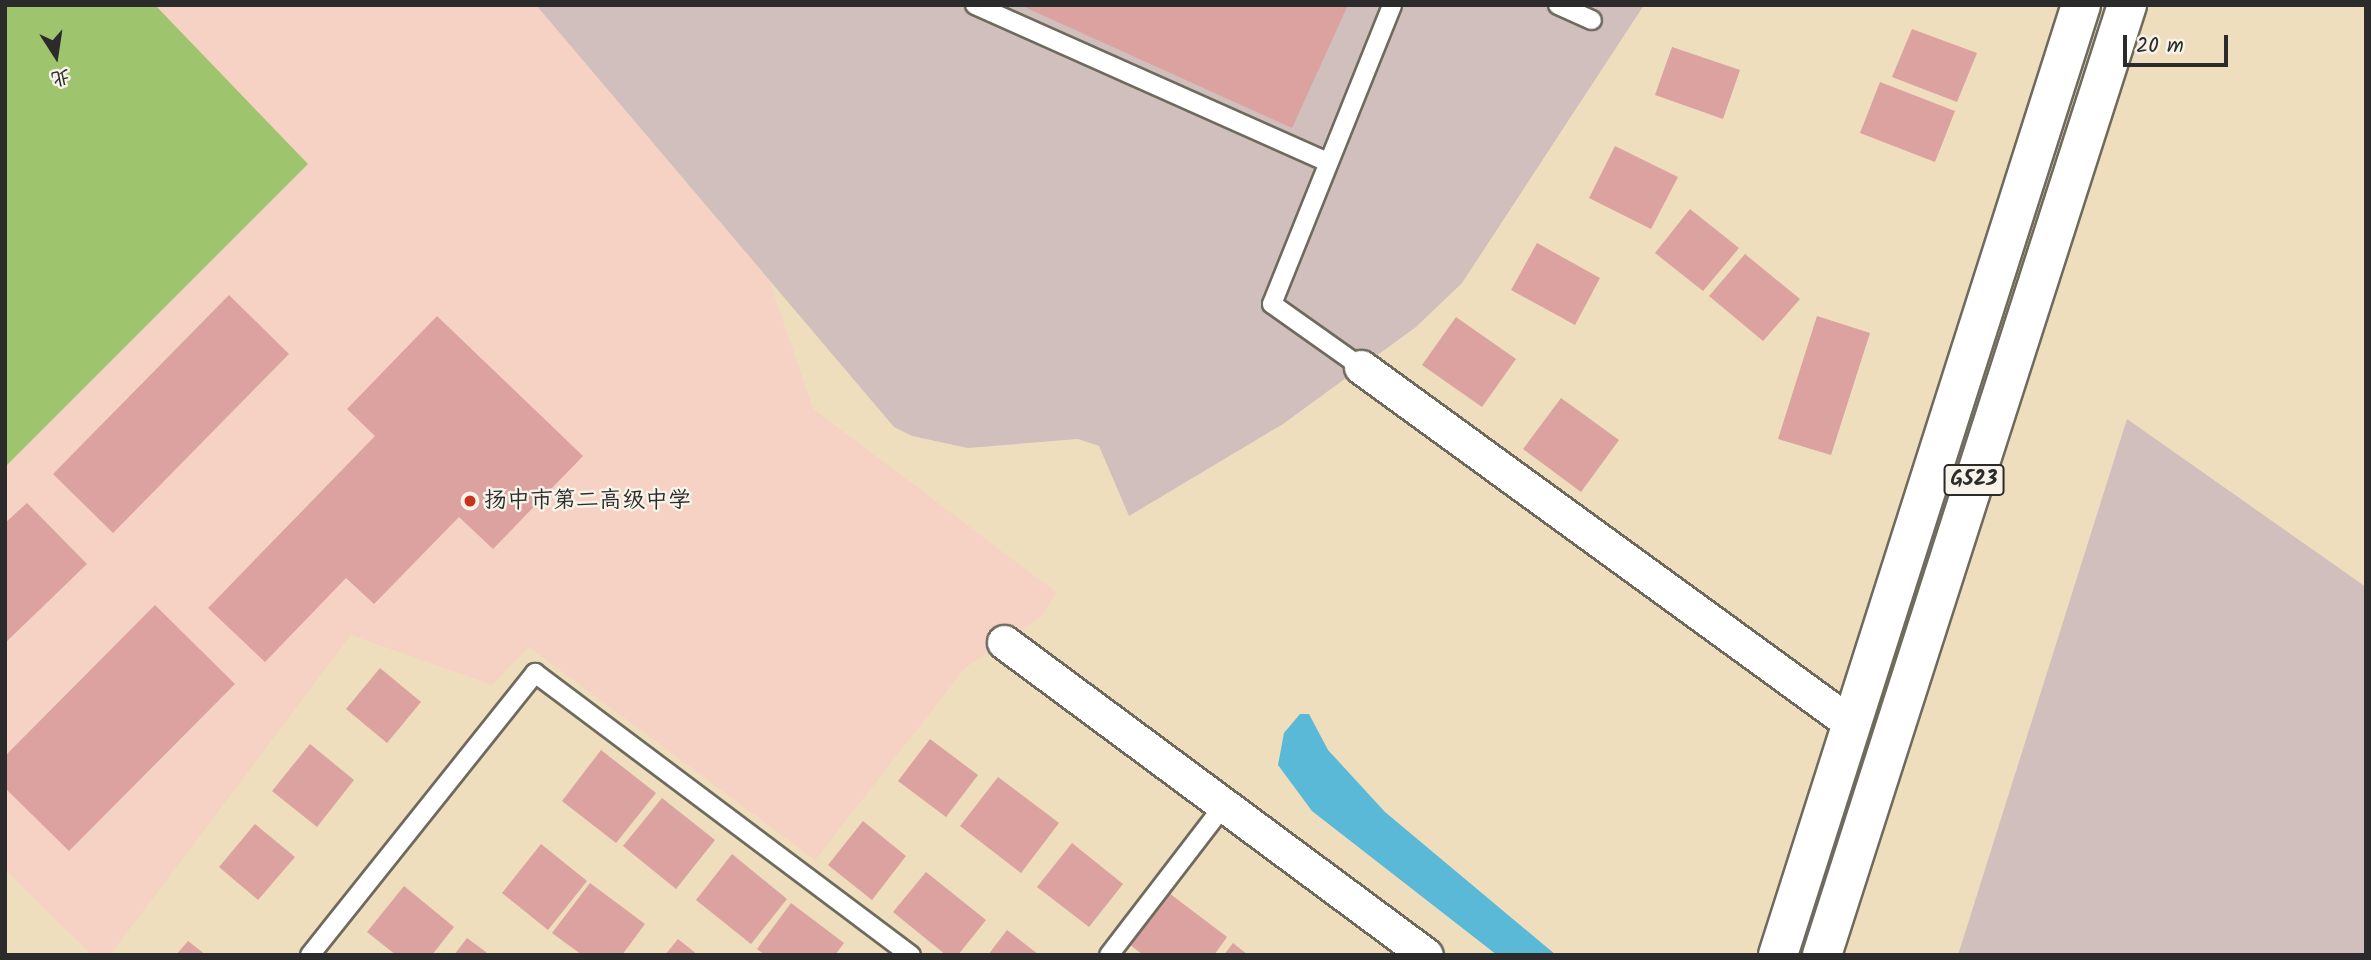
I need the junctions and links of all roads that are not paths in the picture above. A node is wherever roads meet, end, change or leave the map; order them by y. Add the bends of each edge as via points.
1 (975, 5) edge
2 (1392, 5) edge
3 (1558, 5) edge
4 (2081, 5) edge
5 (2127, 5) edge
6 (1592, 20) dead end
7 (1328, 162) junction
8 (1361, 367) joint
9 (1004, 642) dead end
10 (1853, 724) junction
11 (1224, 806) junction
12 (314, 953) edge
13 (912, 955) edge
14 (1109, 955) edge
15 (1426, 955) edge
16 (1778, 955) edge
17 (1822, 955) edge

1 - 7 lane
2 - 7 lane
3 - 6 lane
4 - 10 highway, G523
5 - 17 highway, G523
7 - 8 lane via 1272,304
8 - 10 street
9 - 11 street
10 - 16 highway, G523
11 - 14 lane
11 - 15 street
12 - 13 lane via 534,673

